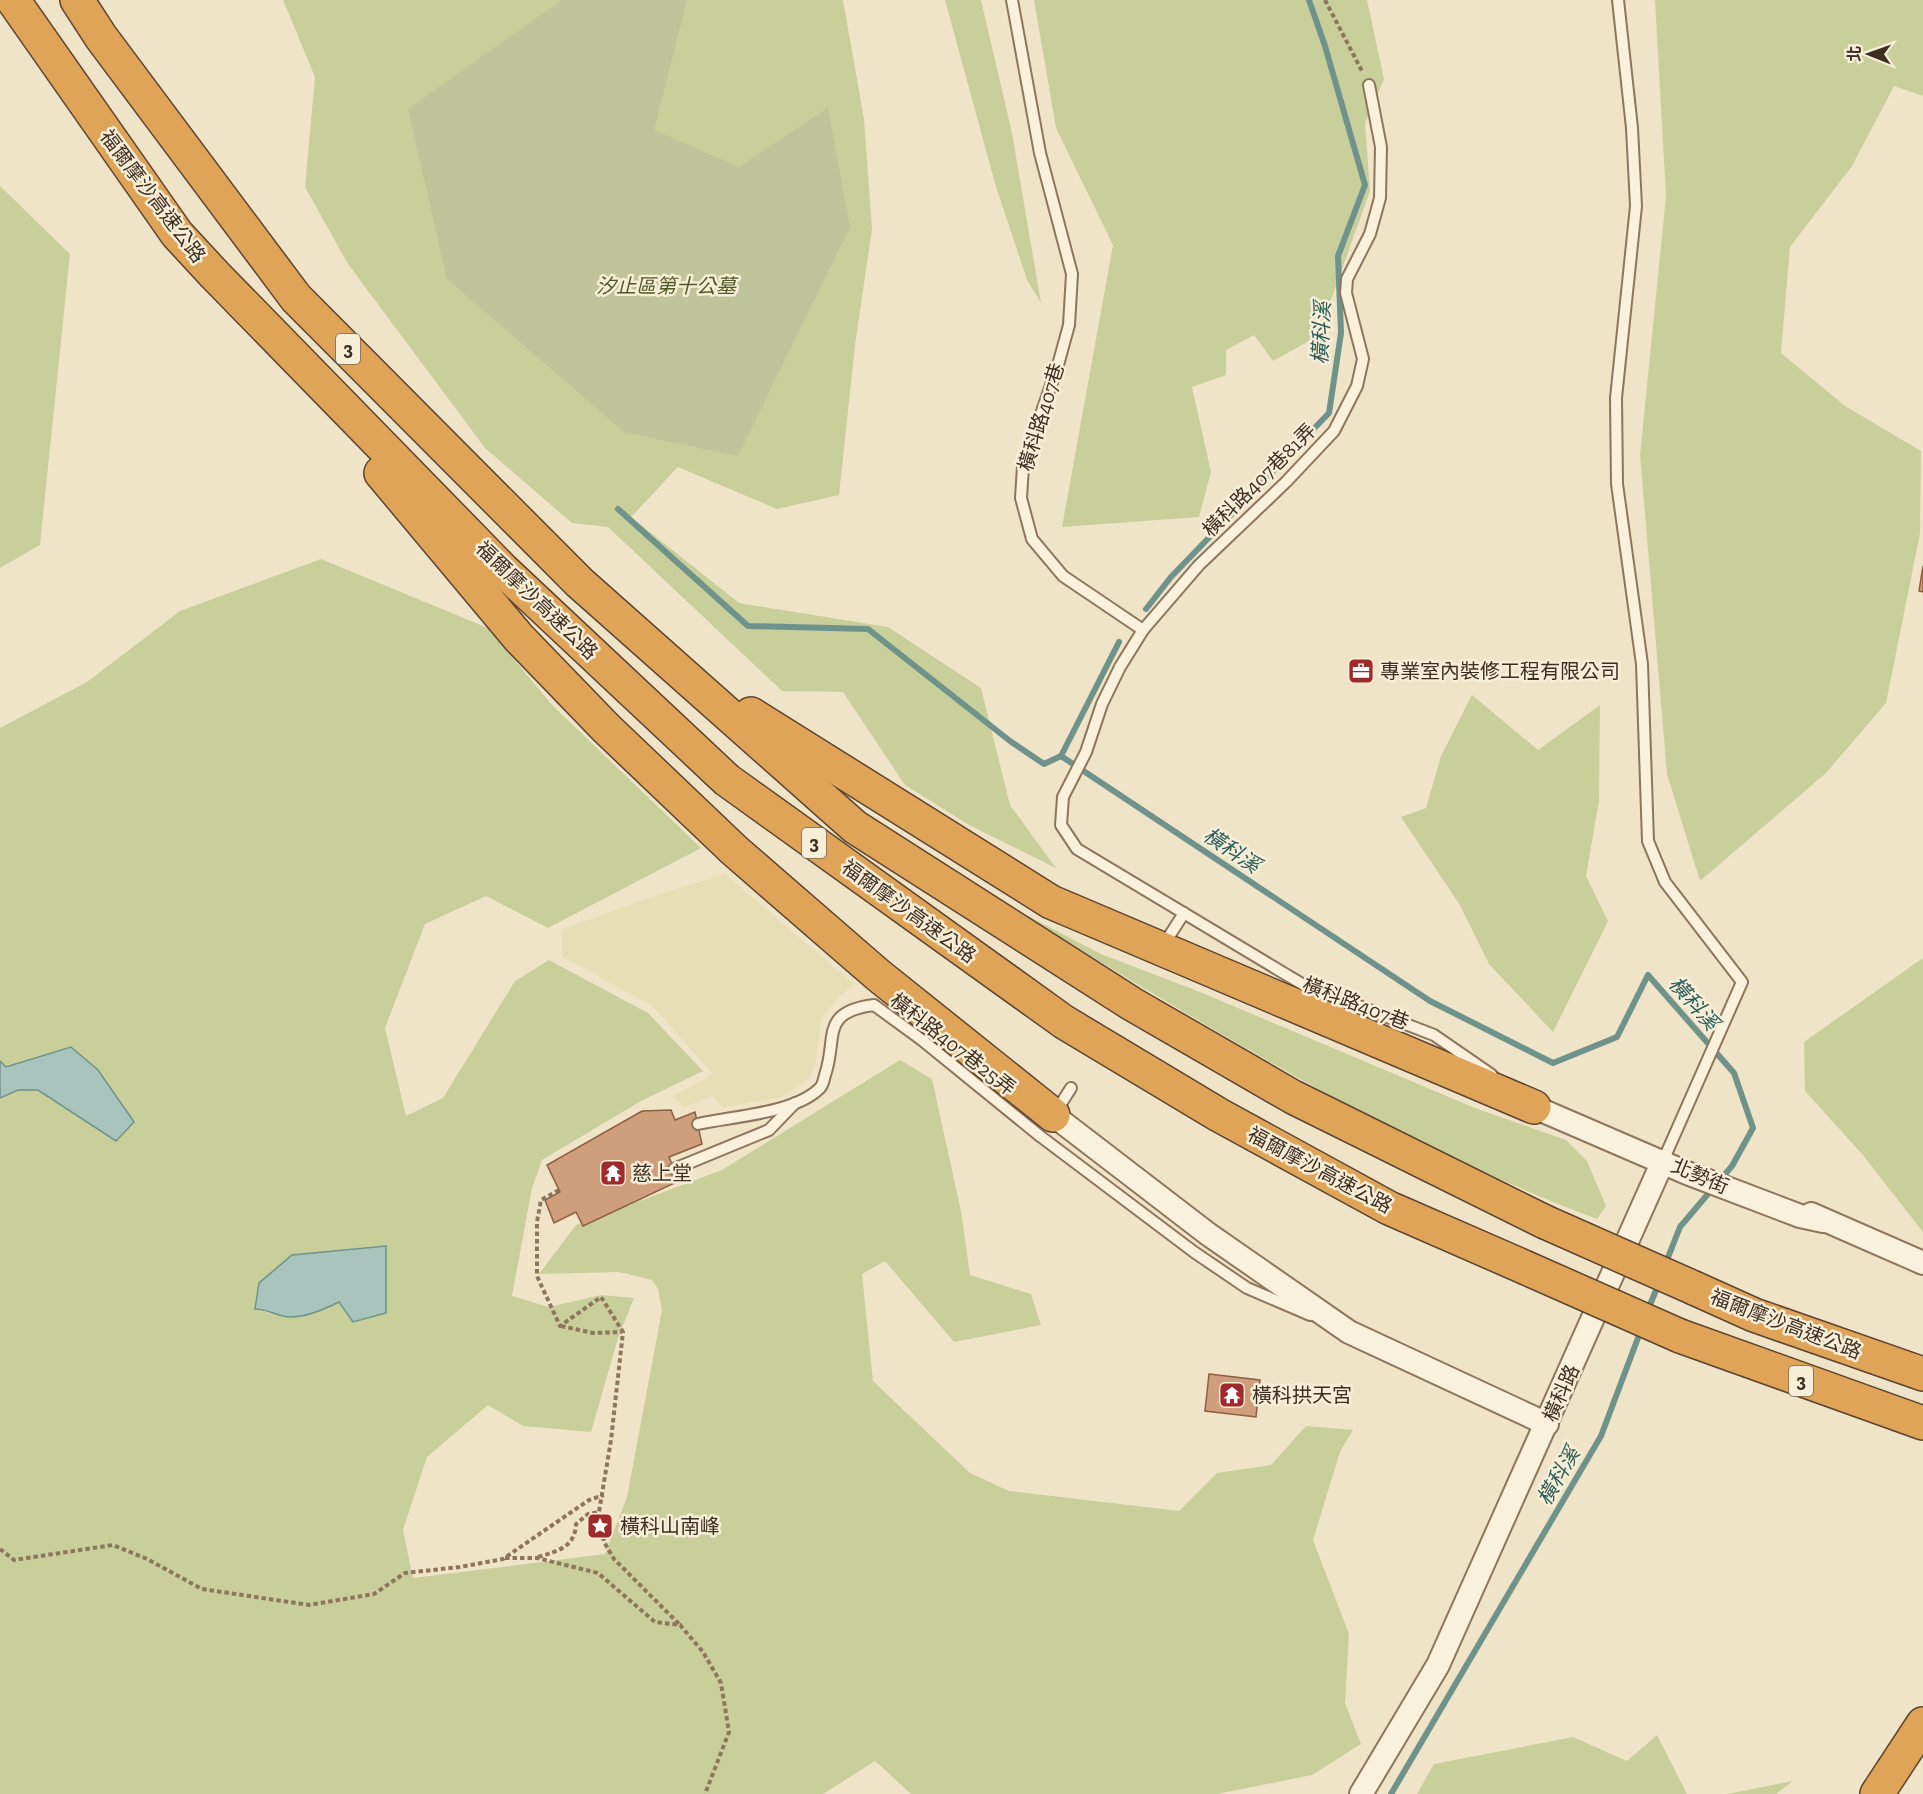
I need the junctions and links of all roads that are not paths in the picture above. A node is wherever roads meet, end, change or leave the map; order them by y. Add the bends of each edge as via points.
1 (13, 0) edge
2 (77, 0) edge
3 (1012, 0) edge
4 (1618, 0) edge
5 (1369, 85) road end
6 (214, 274) junction
7 (1143, 630) junction
8 (664, 659) junction
9 (1061, 825) joint
10 (1184, 913) junction
11 (1168, 938) dead end
12 (1071, 1089) dead end
13 (795, 1103) junction
14 (1534, 1107) junction
15 (698, 1124) dead end
16 (1047, 1126) junction
17 (1663, 1161) junction
18 (674, 1169) dead end
19 (1923, 1263) edge
20 (1923, 1374) edge
21 (1923, 1423) edge
22 (1547, 1424) junction
23 (1923, 1724) edge
24 (1361, 1794) edge
25 (1877, 1794) edge

1 - 6 highway, 福爾摩沙高速公路 / 3 via 177,234
2 - 8 highway, 福爾摩沙高速公路 / 3 via 296,298 580,583
3 - 7 lane, 橫科路407巷 via 1040,153 1072,274 1069,325 1023,466 1021,498 1032,539 1063,576
4 - 17 lane, 橫科路 via 1636,206 1616,398 1617,484 1642,664 1648,841 1665,882 1742,982
5 - 7 lane, 橫科路407巷81弄 via 1381,147 1380,198 1370,234 1347,279 1346,293 1363,359 1357,386 1334,431 1199,565
6 - 16 highway via 519,638 606,728 734,850
6 - 21 highway, 福爾摩沙高速公路 / 3, bridge via 503,570 726,780 1064,1022 1219,1115 1379,1203 1680,1336
7 - 9 lane, 橫科路407巷81弄 via 1106,695 1083,758 1063,797
8 - 14 highway via 1050,902
8 - 20 highway, 福爾摩沙高速公路 / 3, bridge via 855,827 1132,1004 1293,1097 1545,1222 1754,1315
9 - 10 lane, 橫科路407巷 via 1077,849
10 - 11 lane
10 - 14 lane, 橫科路407巷 via 1302,984 1434,1035
12 - 16 lane
13 - 15 lane, 橫科路407巷25弄
13 - 16 lane, 橫科路407巷25弄 via 821,1087 832,1030 840,1018 859,1007 874,1005
13 - 18 lane via 768,1130
14 - 17 street, 橫科路407巷
16 - 22 street via 1348,1332
17 - 19 street, 北勢街
17 - 22 street, 橫科路
22 - 24 street, 橫科路 via 1438,1665
23 - 25 highway

